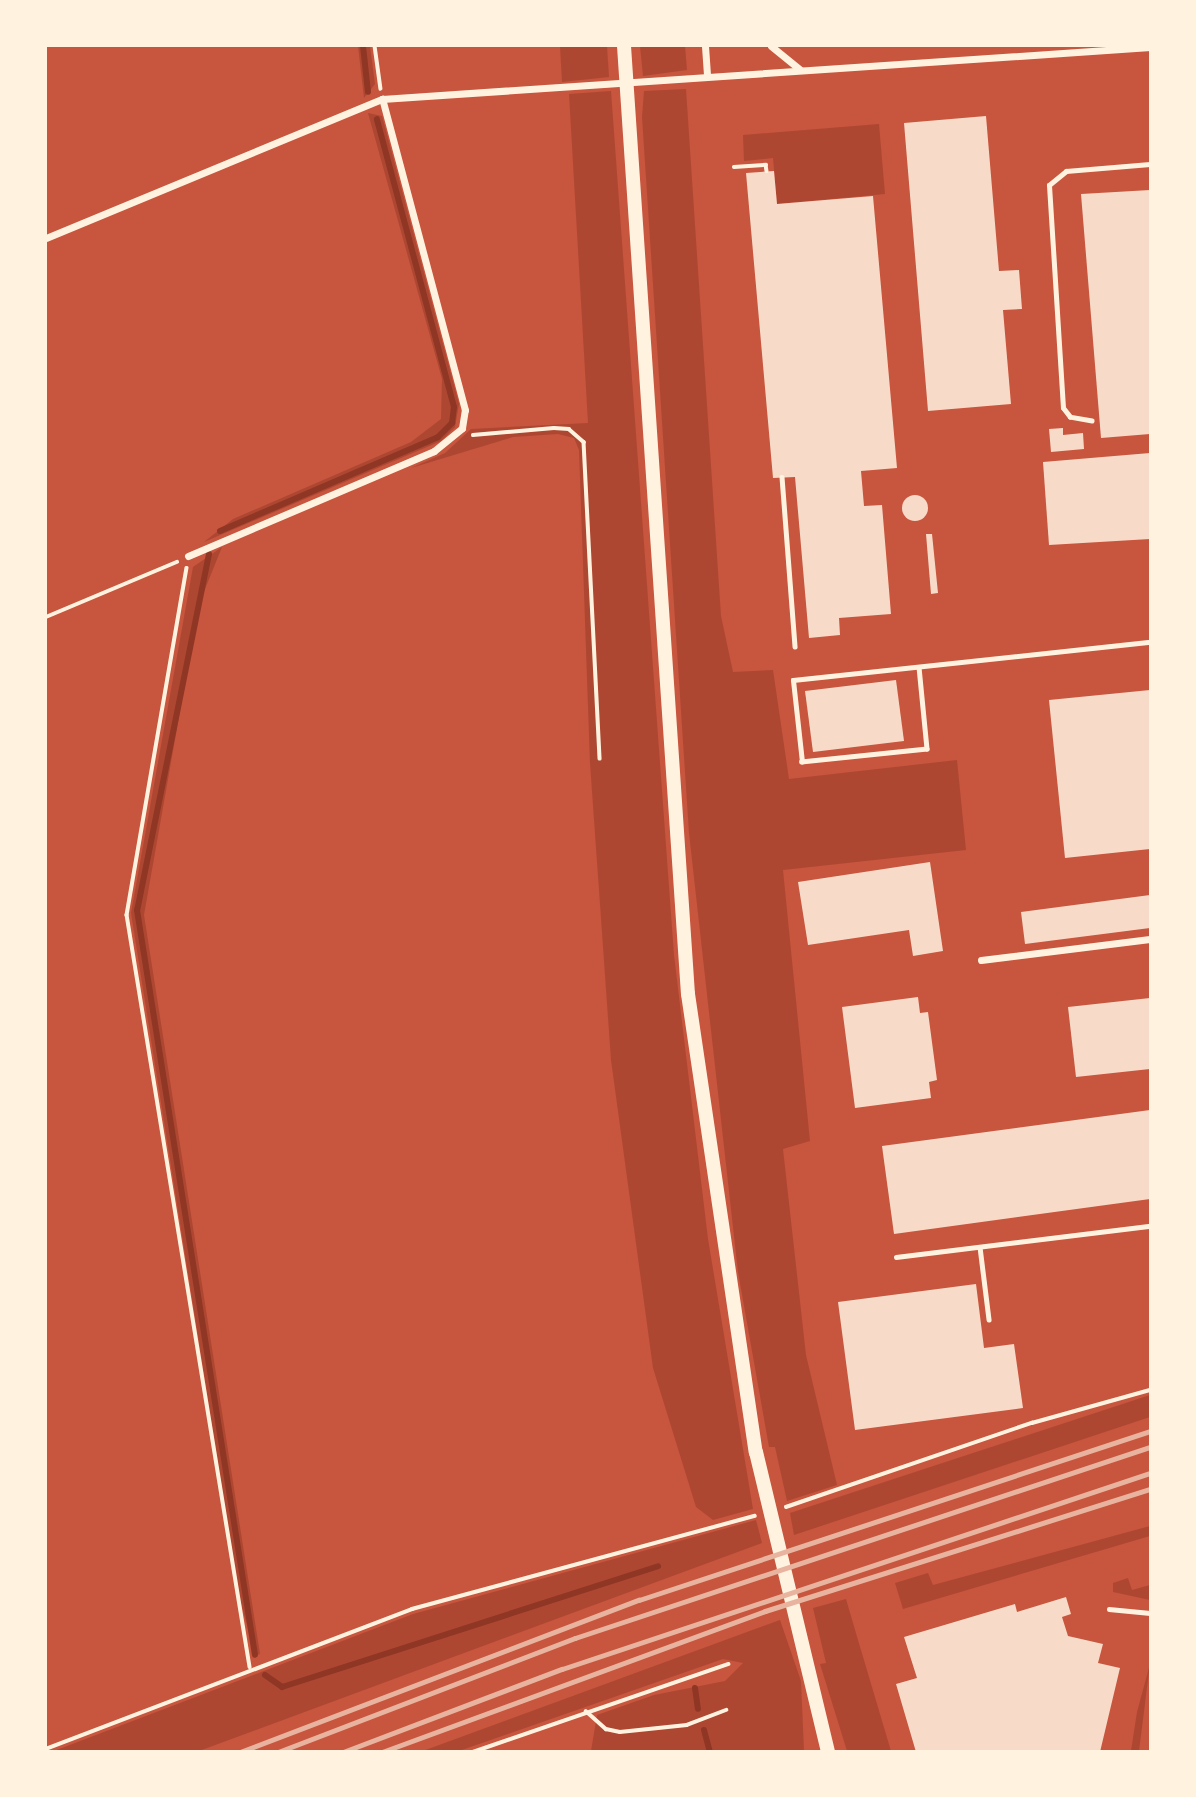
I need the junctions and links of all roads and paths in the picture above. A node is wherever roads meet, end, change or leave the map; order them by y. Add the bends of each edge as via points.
1 (375, 46) edge
2 (624, 46) edge
3 (705, 46) edge
4 (771, 46) edge
5 (1150, 47) edge
6 (802, 70) junction
7 (707, 76) junction
8 (382, 99) junction
9 (1150, 164) edge
10 (734, 167) dead end
11 (767, 172) dead end
12 (46, 238) edge
13 (1093, 421) dead end
14 (451, 441) junction
15 (782, 477) dead end
16 (188, 556) junction
17 (46, 617) edge
18 (1150, 642) edge
19 (795, 647) dead end
20 (919, 667) junction
21 (600, 759) dead end
22 (1150, 939) edge
23 (981, 960) dead end
24 (1150, 1226) edge
25 (980, 1247) junction
26 (896, 1257) dead end
27 (989, 1319) dead end
28 (1150, 1390) edge
29 (771, 1511) dead end
30 (759, 1515) dead end
31 (1109, 1609) dead end
32 (1149, 1615) edge
33 (728, 1664) dead end
34 (250, 1667) junction
35 (726, 1710) dead end
36 (586, 1711) junction
37 (46, 1749) edge
38 (473, 1752) edge
39 (828, 1752) edge

1 - 8 path
2 - 39 main road via 688,994 756,1452
3 - 7 street
4 - 6 street
5 - 6 street
6 - 7 street
7 - 8 street
8 - 12 street
8 - 14 street via 465,410
9 - 13 lane via 1066,171 1049,185 1063,408 1070,417
10 - 11 path via 766,165
14 - 16 street
14 - 21 path via 554,428 569,429 584,442
15 - 19 lane
16 - 17 path
16 - 34 path via 127,915
18 - 20 lane
20 - 20 lane via 928,749 802,762 793,680
22 - 23 street
24 - 25 lane
25 - 26 lane
25 - 27 lane
28 - 29 path via 1032,1423
30 - 34 path via 412,1609
31 - 32 lane
33 - 36 path
34 - 37 path
35 - 36 path via 687,1725 620,1732 606,1729
36 - 38 path

